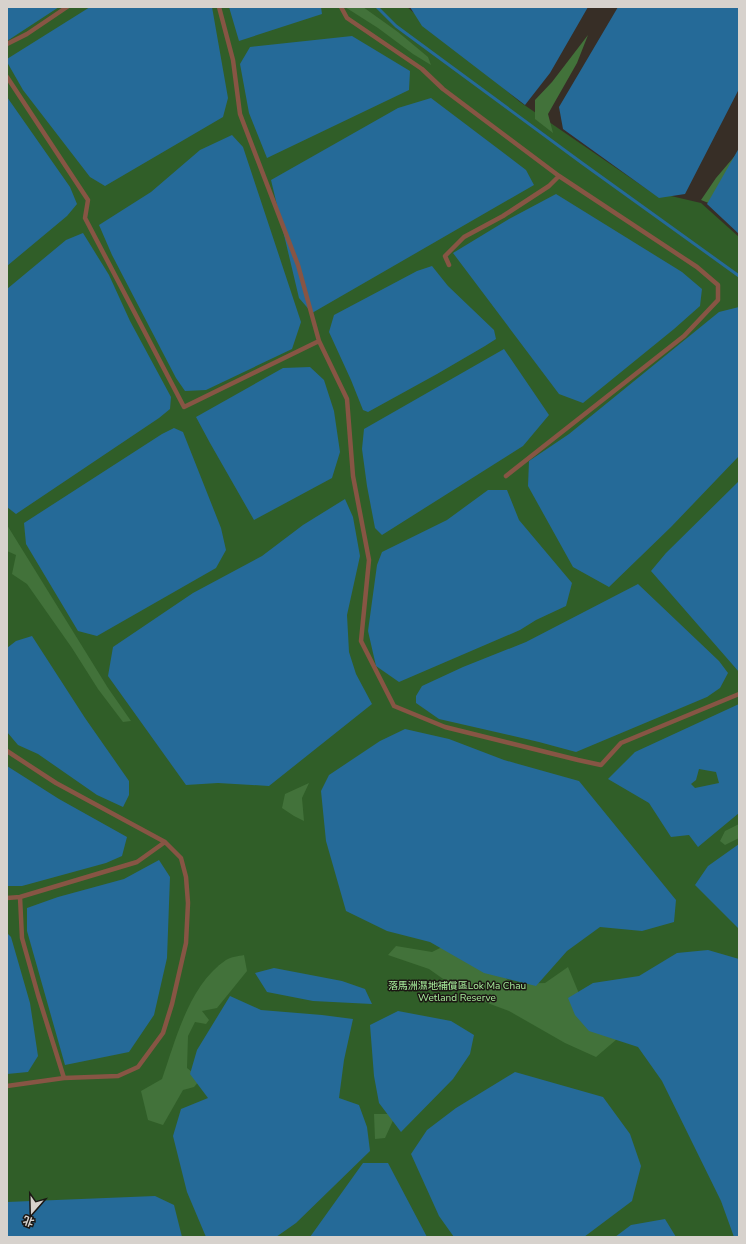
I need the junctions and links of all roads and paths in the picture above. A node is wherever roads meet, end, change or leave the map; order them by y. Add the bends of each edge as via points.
1 (67, 7) edge
2 (219, 7) edge
3 (341, 7) edge
4 (7, 44) edge
5 (7, 77) edge
6 (559, 176) junction
7 (449, 265) dead end
8 (319, 341) junction
9 (506, 476) dead end
10 (739, 694) edge
11 (7, 751) edge
12 (165, 842) junction
13 (20, 897) junction
14 (7, 898) edge
15 (64, 1078) junction
16 (7, 1086) edge

1 - 4 lane
2 - 8 lane via 232,60 240,114 298,265
3 - 6 lane via 347,18 422,69 443,89
5 - 8 lane via 88,200 85,218 184,407
6 - 7 lane via 549,186 503,216 464,237 445,256
6 - 9 lane via 697,267 718,285 718,300 684,336
8 - 10 lane via 347,399 353,476 369,560 361,641 394,706 445,727 601,765 621,743
11 - 12 lane via 56,783
12 - 13 lane via 137,862
12 - 15 lane via 181,858 186,877 188,903 186,943 163,1033 138,1067 118,1076
13 - 14 lane
13 - 15 lane via 22,938
15 - 16 lane

